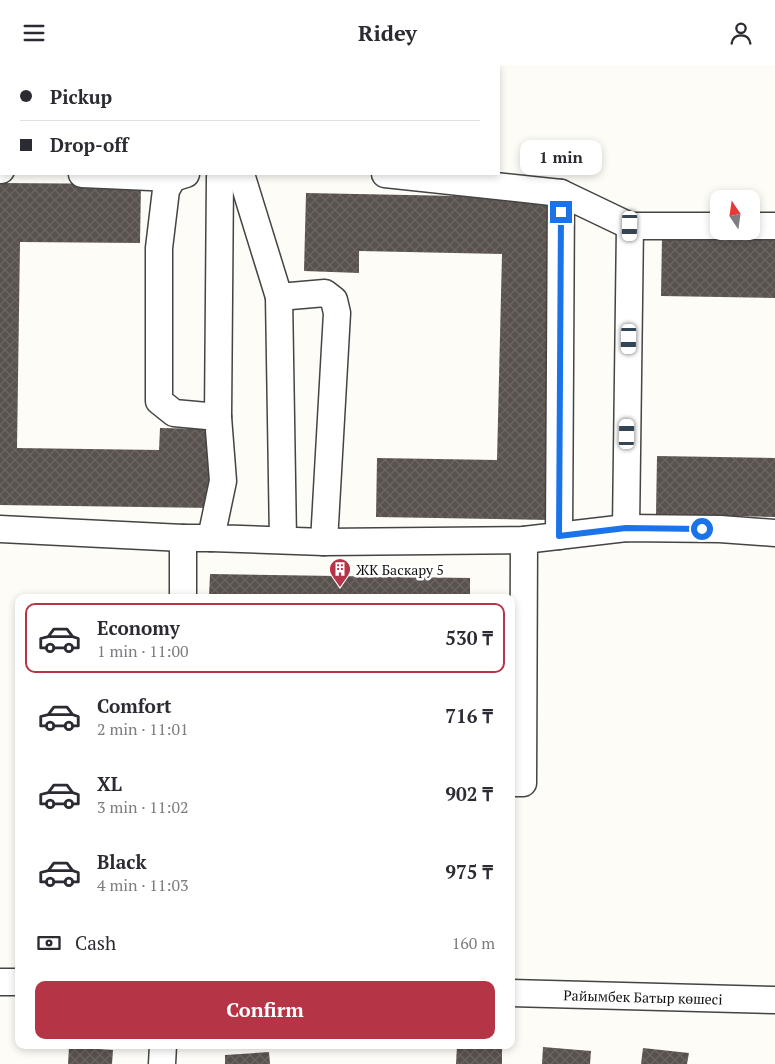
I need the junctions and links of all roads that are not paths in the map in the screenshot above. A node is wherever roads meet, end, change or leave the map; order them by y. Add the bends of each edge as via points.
1 (182, 175) edge
2 (228, 175) edge
3 (394, 175) edge
4 (561, 193) junction
5 (630, 226) junction
6 (710, 226) edge
7 (760, 226) edge
8 (775, 226) edge
9 (279, 297) junction
10 (218, 417) junction
11 (626, 528) junction
12 (0, 529) edge
13 (775, 533) edge
14 (559, 536) junction
15 (183, 538) junction
16 (211, 538) junction
17 (283, 540) junction
18 (524, 540) junction
19 (324, 542) junction
20 (183, 594) edge
21 (515, 783) edge
22 (0, 982) edge
23 (15, 982) edge
24 (515, 993) edge
25 (775, 1000) edge
26 (163, 1049) edge
27 (162, 1064) edge

1 - 2 street
1 - 10 street via 166,190 159,248 159,401 174,413
2 - 9 street
2 - 10 street
3 - 4 street
4 - 5 street
4 - 14 street
5 - 6 street
5 - 11 street
7 - 8 street
9 - 17 street
9 - 19 street via 325,293 334,300 337,313
10 - 16 street via 223,481
11 - 13 street
11 - 14 street
12 - 15 street
14 - 18 street
15 - 16 street
15 - 20 street
16 - 17 street
17 - 19 street
18 - 19 street
18 - 21 street via 523,783
22 - 23 street
24 - 25 street, Райымбек Батыр көшесі
26 - 27 street

